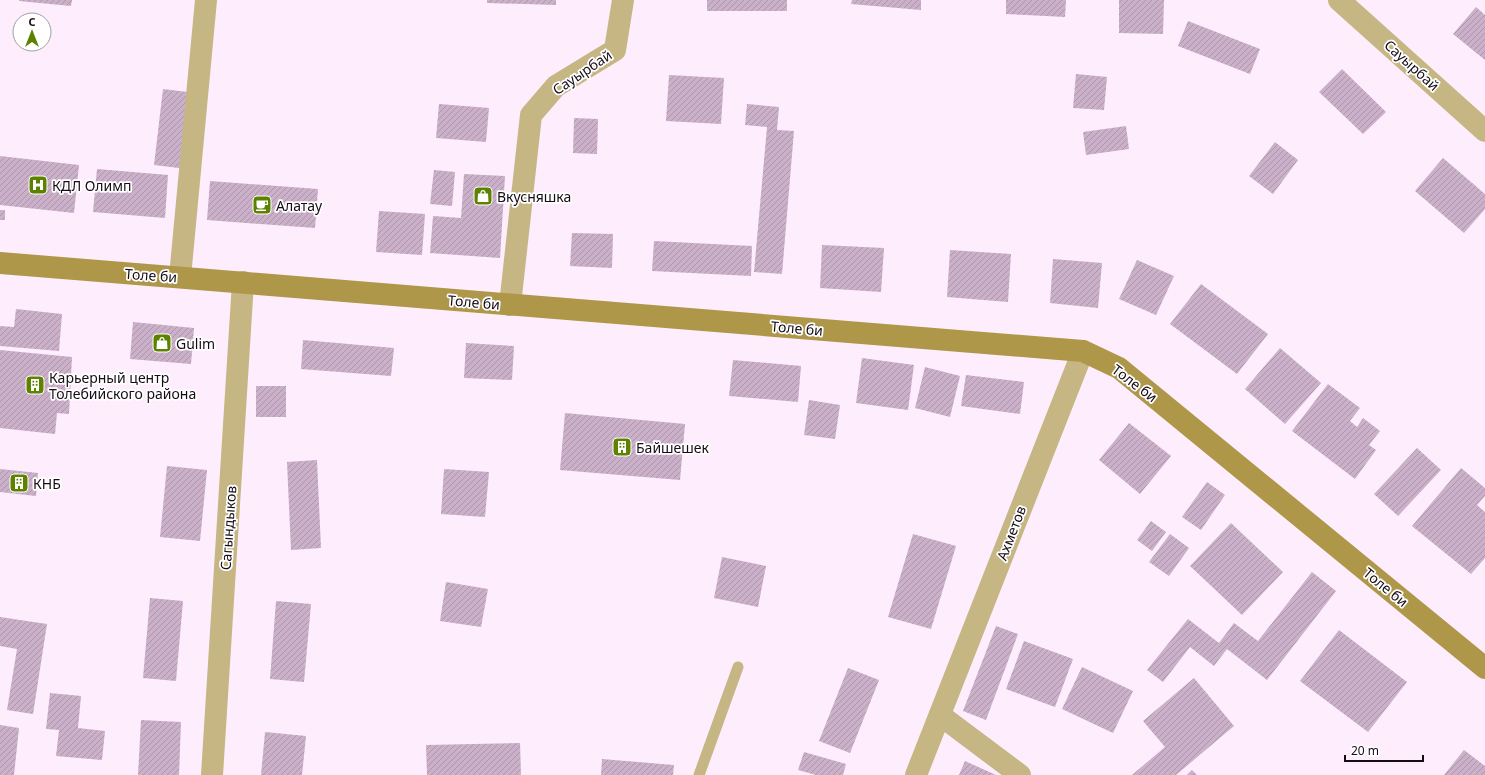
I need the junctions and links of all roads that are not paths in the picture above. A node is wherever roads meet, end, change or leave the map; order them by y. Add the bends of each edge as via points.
1 (206, 0) edge
2 (623, 0) edge
3 (1339, 0) edge
4 (1485, 131) edge
5 (0, 263) edge
6 (180, 277) junction
7 (243, 282) junction
8 (510, 305) junction
9 (1083, 351) junction
10 (738, 667) dead end
11 (1485, 668) edge
12 (940, 715) junction
13 (212, 775) edge
14 (699, 775) edge
15 (916, 775) edge
16 (1020, 775) edge

1 - 6 street
2 - 8 street, Сауырбай via 615,50 556,86 531,116
3 - 4 street, Сауырбай
5 - 6 main road, Толе би
6 - 7 main road, Толе би
7 - 8 main road, Толе би
7 - 13 street, Сагындыков
8 - 9 main road, Толе би
9 - 11 main road, Толе би via 1119,368
9 - 12 street, Ахметов
10 - 14 lane
12 - 15 street, Ахметов
12 - 16 street

